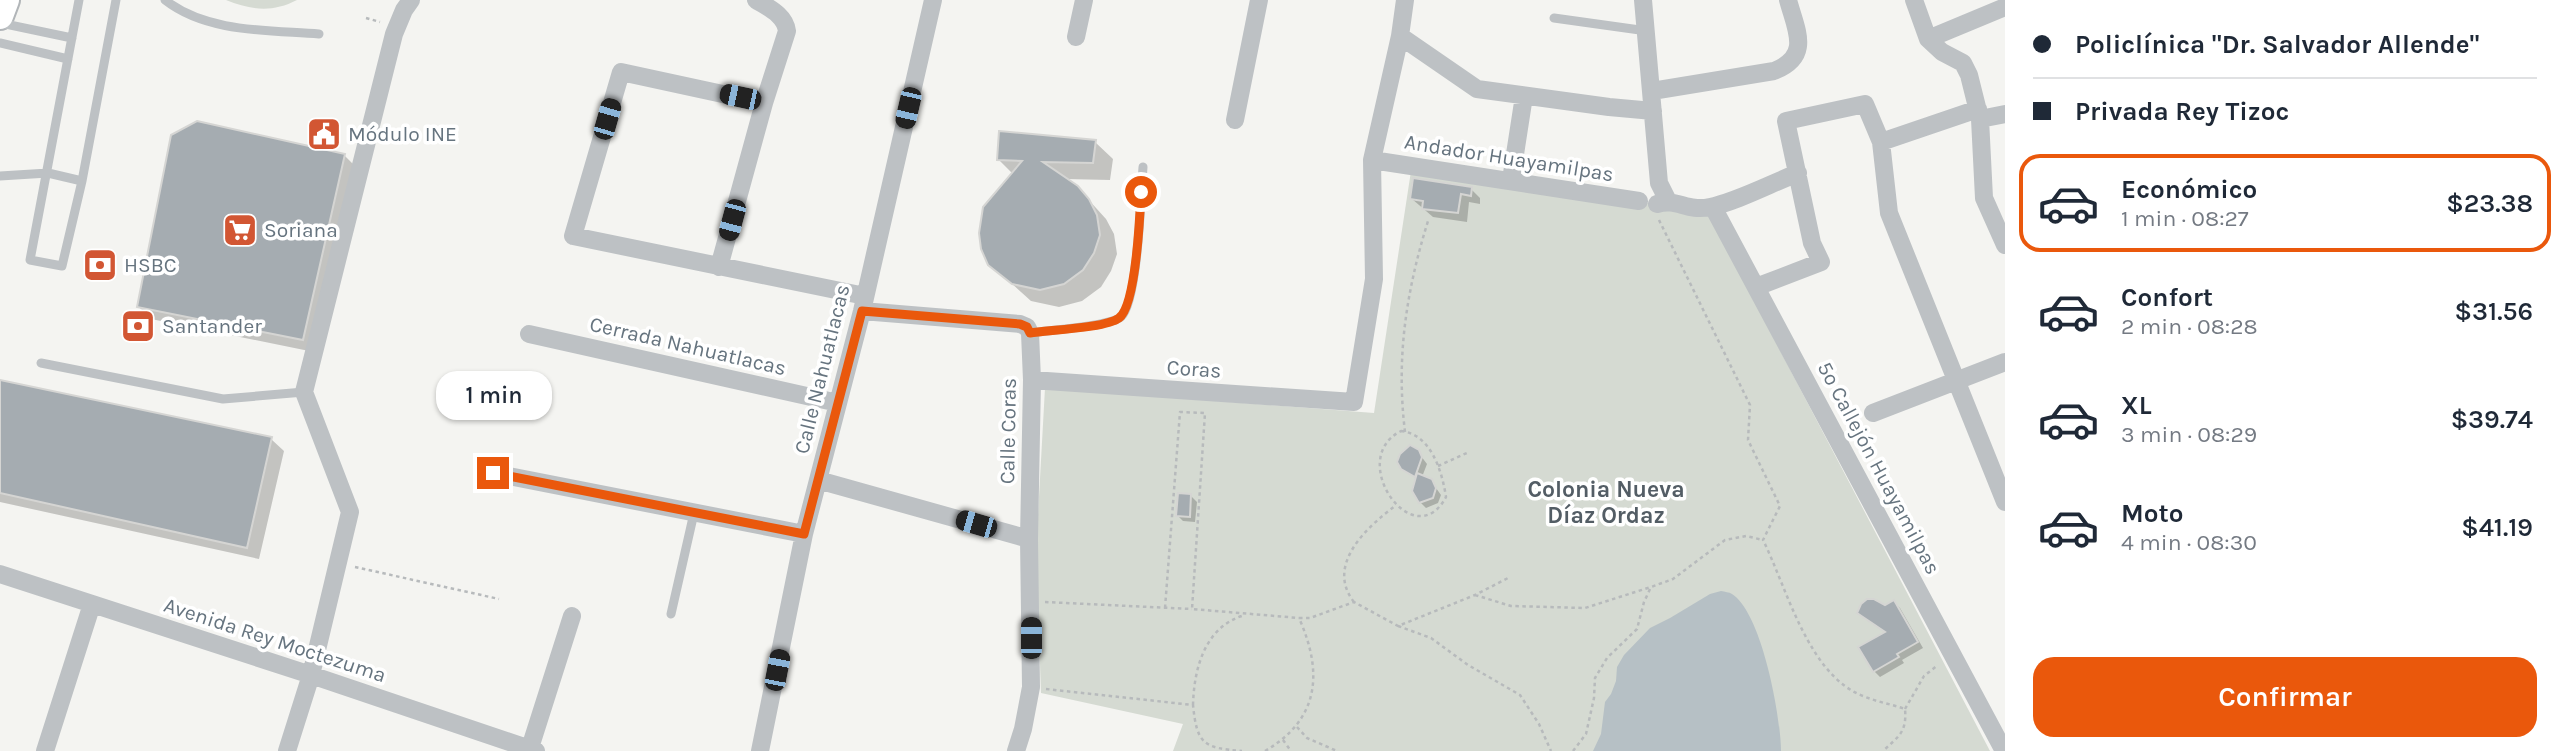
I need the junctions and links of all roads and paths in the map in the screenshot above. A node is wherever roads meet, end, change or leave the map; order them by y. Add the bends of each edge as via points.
1 (6, 0) edge
2 (79, 0) edge
3 (116, 0) edge
4 (164, 0) edge
5 (411, 0) edge
6 (757, 0) edge
7 (933, 0) edge
8 (1084, 0) edge
9 (1259, 0) edge
10 (1405, 0) edge
11 (1643, 0) edge
12 (1788, 0) edge
13 (1914, 0) edge
14 (2005, 7) edge
15 (0, 16) edge
16 (1553, 18) dead end
17 (0, 23) edge
18 (1647, 31) junction
19 (320, 34) dead end
20 (1400, 36) junction
21 (1076, 37) dead end
22 (72, 38) junction
23 (1928, 39) junction
24 (0, 43) edge
25 (68, 59) junction
26 (1652, 91) junction
27 (1524, 96) junction
28 (764, 103) junction
29 (1653, 111) junction
30 (1979, 114) junction
31 (2005, 114) edge
32 (1235, 120) dead end
33 (1881, 142) junction
34 (1372, 160) junction
35 (1143, 167) dead end
36 (48, 173) junction
37 (1798, 173) junction
38 (0, 176) edge
39 (1511, 180) junction
40 (82, 181) junction
41 (1639, 201) dead end
42 (1663, 203) junction
43 (1713, 207) junction
44 (1428, 221) dead end
45 (2005, 245) edge
46 (719, 267) junction
47 (1756, 287) junction
48 (863, 303) junction
49 (1025, 328) junction
50 (528, 334) dead end
51 (2005, 362) edge
52 (41, 363) dead end
53 (1032, 380) junction
54 (1957, 381) junction
55 (304, 392) junction
56 (838, 403) junction
57 (1873, 412) dead end
58 (1405, 432) junction
59 (1469, 452) dead end
60 (1438, 466) junction
61 (493, 473) dead end
62 (818, 480) junction
63 (2005, 502) edge
64 (1396, 505) junction
65 (694, 513) junction
66 (804, 534) junction
67 (1029, 539) junction
68 (1763, 540) junction
69 (338, 563) junction
70 (0, 574) edge
71 (1510, 577) dead end
72 (1651, 587) junction
73 (1475, 595) junction
74 (499, 599) dead end
75 (1043, 602) dead end
76 (1354, 602) junction
77 (92, 604) junction
78 (1165, 608) junction
79 (1192, 609) junction
80 (671, 614) dead end
81 (1257, 614) junction
82 (572, 616) dead end
83 (1299, 618) junction
84 (1398, 626) junction
85 (1954, 657) junction
86 (311, 675) junction
87 (1031, 687) junction
88 (1193, 705) junction
89 (1905, 709) junction
90 (1297, 727) junction
91 (1283, 740) junction
92 (532, 750) edge
93 (45, 751) edge
94 (287, 751) edge
95 (761, 751) edge
96 (1016, 751) edge
97 (1242, 751) edge
98 (1266, 751) edge
99 (1291, 751) edge
100 (1337, 751) edge
101 (1551, 751) edge
102 (1573, 751) edge
103 (1882, 751) edge
104 (2004, 751) edge

1 - 15 main road
2 - 22 lane
3 - 40 lane
4 - 19 lane via 207,20 239,27
5 - 55 street via 394,34
6 - 28 street via 786,22 787,31
7 - 48 street, Calle Nahuatlacas
8 - 21 street
9 - 32 street
10 - 20 street
11 - 18 street
12 - 26 street via 1800,46 1786,66
13 - 23 street
14 - 23 street
16 - 18 lane
17 - 22 lane
18 - 26 street
20 - 27 street via 1477,89
20 - 34 street
22 - 25 lane
23 - 30 street via 1963,63
24 - 25 lane
25 - 36 lane
26 - 29 street
27 - 29 street
27 - 39 street
28 - 46 street
28 - 46 street via 621,72 573,236
29 - 42 street
30 - 31 street
30 - 33 street
30 - 45 street via 1984,198
33 - 37 street via 1865,104 1786,121
33 - 54 street via 1889,213
34 - 39 street, Andador Huayamilpas
34 - 53 street, Coras via 1374,279 1354,402
35 - 49 lane via 1138,243 1127,307 1120,317 1108,323
36 - 38 lane
36 - 40 lane
36 - 40 lane via 30,260 62,266
37 - 43 street
37 - 47 street via 1812,243 1821,262
39 - 41 street, Andador Huayamilpas
42 - 43 street via 1694,210
42 - 68 path via 1654,211 1750,405 1748,440 1780,506
43 - 47 street, 5º Callejón Huayamilpas
44 - 58 path via 1416,257 1402,335
46 - 48 street
47 - 85 street, 5º Callejón Huayamilpas
48 - 49 street
48 - 56 street, Calle Nahuatlacas
49 - 53 street, Calle Coras
50 - 56 street, Cerrada Nahuatlacas
51 - 54 street
52 - 55 lane via 223,399
53 - 67 street, Calle Coras
54 - 57 street
54 - 63 street
55 - 69 street via 350,512
56 - 62 street, Calle Nahuatlacas
58 - 60 path via 1422,439
58 - 64 path via 1390,437 1381,448 1382,479
59 - 60 path
60 - 64 path via 1446,497 1441,506 1418,516
61 - 65 street
62 - 66 street, Calle Nahuatlacas
62 - 67 street
64 - 76 path via 1374,521 1348,555 1344,574
65 - 66 street
65 - 80 lane
66 - 95 street, Calle Nahuatlacas
67 - 87 street, Calle Coras
68 - 72 path via 1746,536 1725,540 1673,579
68 - 89 path via 1798,625 1829,671 1863,696
69 - 74 path
69 - 86 street
70 - 77 street, Avenida Rey Moctezuma
71 - 73 path
72 - 73 path via 1585,608 1511,606
72 - 102 path via 1637,629 1607,658 1595,678 1586,734
73 - 84 path
75 - 78 path
76 - 83 path
76 - 84 path
77 - 86 street, Avenida Rey Moctezuma
77 - 93 street
78 - 79 path
78 - 79 path via 1180,412 1205,413
79 - 81 path
81 - 83 path
81 - 88 path via 1231,620 1206,645 1198,663
82 - 92 street
83 - 90 path via 1310,647 1313,678 1311,700
84 - 101 path via 1431,638 1520,695
85 - 89 path via 1924,676
85 - 104 street, 5º Callejón Huayamilpas
86 - 92 street, Avenida Rey Moctezuma
86 - 94 street
87 - 88 path
87 - 96 street, Calle Coras
88 - 97 path via 1195,728 1203,741 1212,747
89 - 103 path via 1901,734
90 - 91 path
90 - 100 path
91 - 98 path
91 - 99 path

